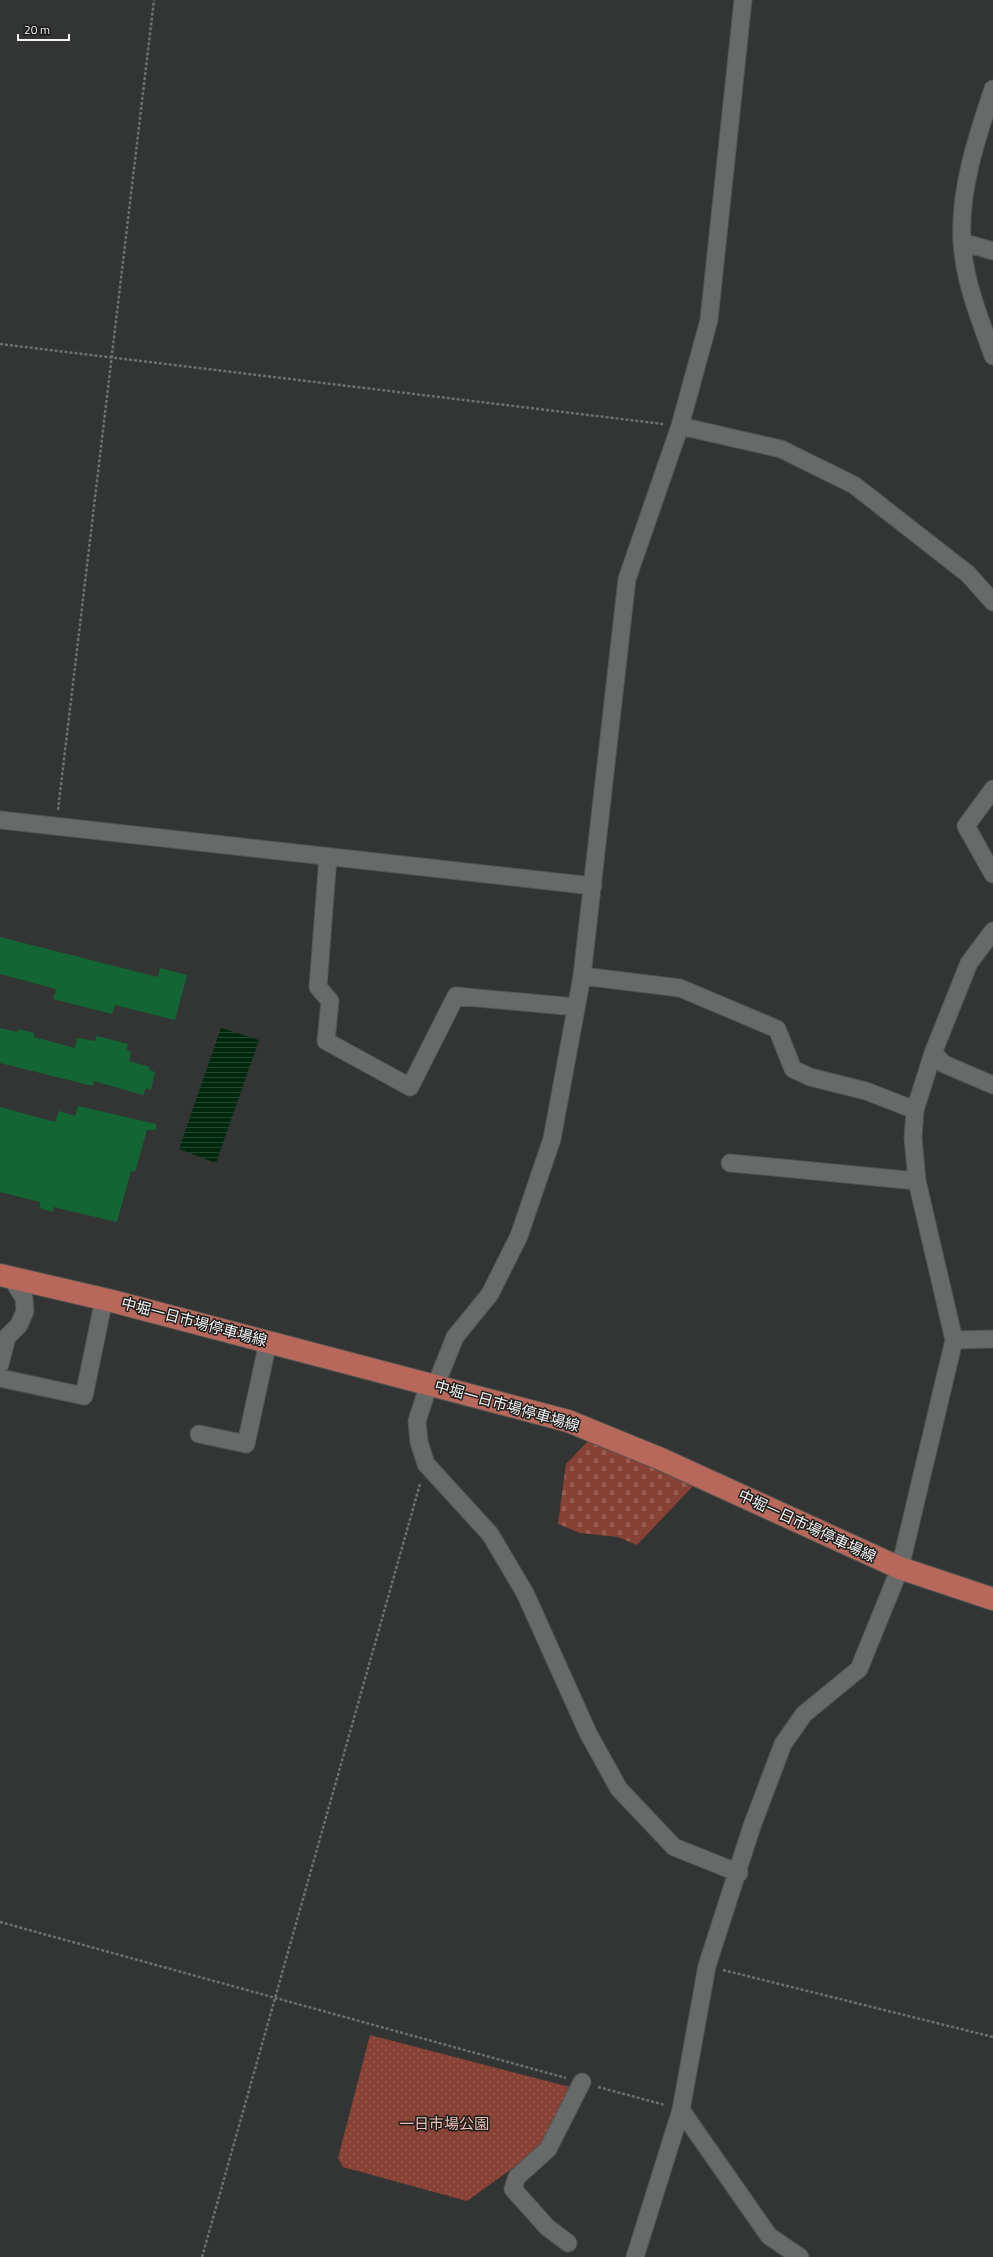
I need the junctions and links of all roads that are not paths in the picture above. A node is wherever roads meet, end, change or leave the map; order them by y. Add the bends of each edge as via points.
1 (742, 0) edge
2 (993, 89) edge
3 (962, 242) junction
4 (993, 251) edge
5 (993, 356) edge
6 (680, 426) junction
7 (993, 602) edge
8 (993, 789) edge
9 (0, 820) edge
10 (328, 857) junction
11 (993, 874) edge
12 (593, 886) junction
13 (993, 931) edge
14 (582, 976) junction
15 (576, 1007) junction
16 (933, 1053) junction
17 (993, 1085) edge
18 (914, 1110) junction
19 (730, 1163) dead end
20 (917, 1181) junction
21 (5, 1276) edge
22 (104, 1299) junction
23 (954, 1340) junction
24 (993, 1340) edge
25 (268, 1342) junction
26 (0, 1364) edge
27 (0, 1378) edge
28 (433, 1385) junction
29 (199, 1434) dead end
30 (900, 1568) junction
31 (993, 1599) edge
32 (739, 1873) junction
33 (582, 2082) road end
34 (681, 2110) junction
35 (568, 2243) dead end
36 (635, 2257) edge
37 (800, 2257) edge

1 - 6 street via 709,320
2 - 3 street via 970,169 962,211
3 - 4 street
3 - 5 street via 970,290
6 - 7 street via 781,449 854,486 968,574
6 - 12 street via 627,579
8 - 11 street via 966,826
9 - 10 street
10 - 12 street
10 - 15 street via 318,987 330,1001 326,1041 410,1087 456,996
12 - 14 street
13 - 16 street via 969,963
14 - 15 street
14 - 18 street via 680,988 777,1029 794,1069 810,1077 866,1091
15 - 28 street via 552,1139 519,1236 490,1294 455,1337 439,1377
16 - 17 street via 944,1064
16 - 18 street
18 - 20 street via 913,1138
19 - 20 street
20 - 23 street
21 - 22 main road, 中堀一日市場停車場線
21 - 26 street via 24,1298 25,1311 19,1325 7,1336
22 - 25 main road, 中堀一日市場停車場線
22 - 27 street via 84,1396
23 - 24 street
23 - 30 street
25 - 28 main road, 中堀一日市場停車場線
25 - 29 street via 246,1444
28 - 30 main road, 中堀一日市場停車場線 via 568,1421 661,1459
28 - 32 street via 417,1421 419,1442 426,1464 494,1541 525,1593 588,1733 619,1790 674,1847
30 - 31 main road, 中堀一日市場停車場線
30 - 32 street via 858,1670 804,1714 783,1744 752,1826
32 - 34 street via 707,1966
33 - 35 street via 548,2148 517,2177 513,2189 548,2227
34 - 36 street
34 - 37 street via 769,2236

